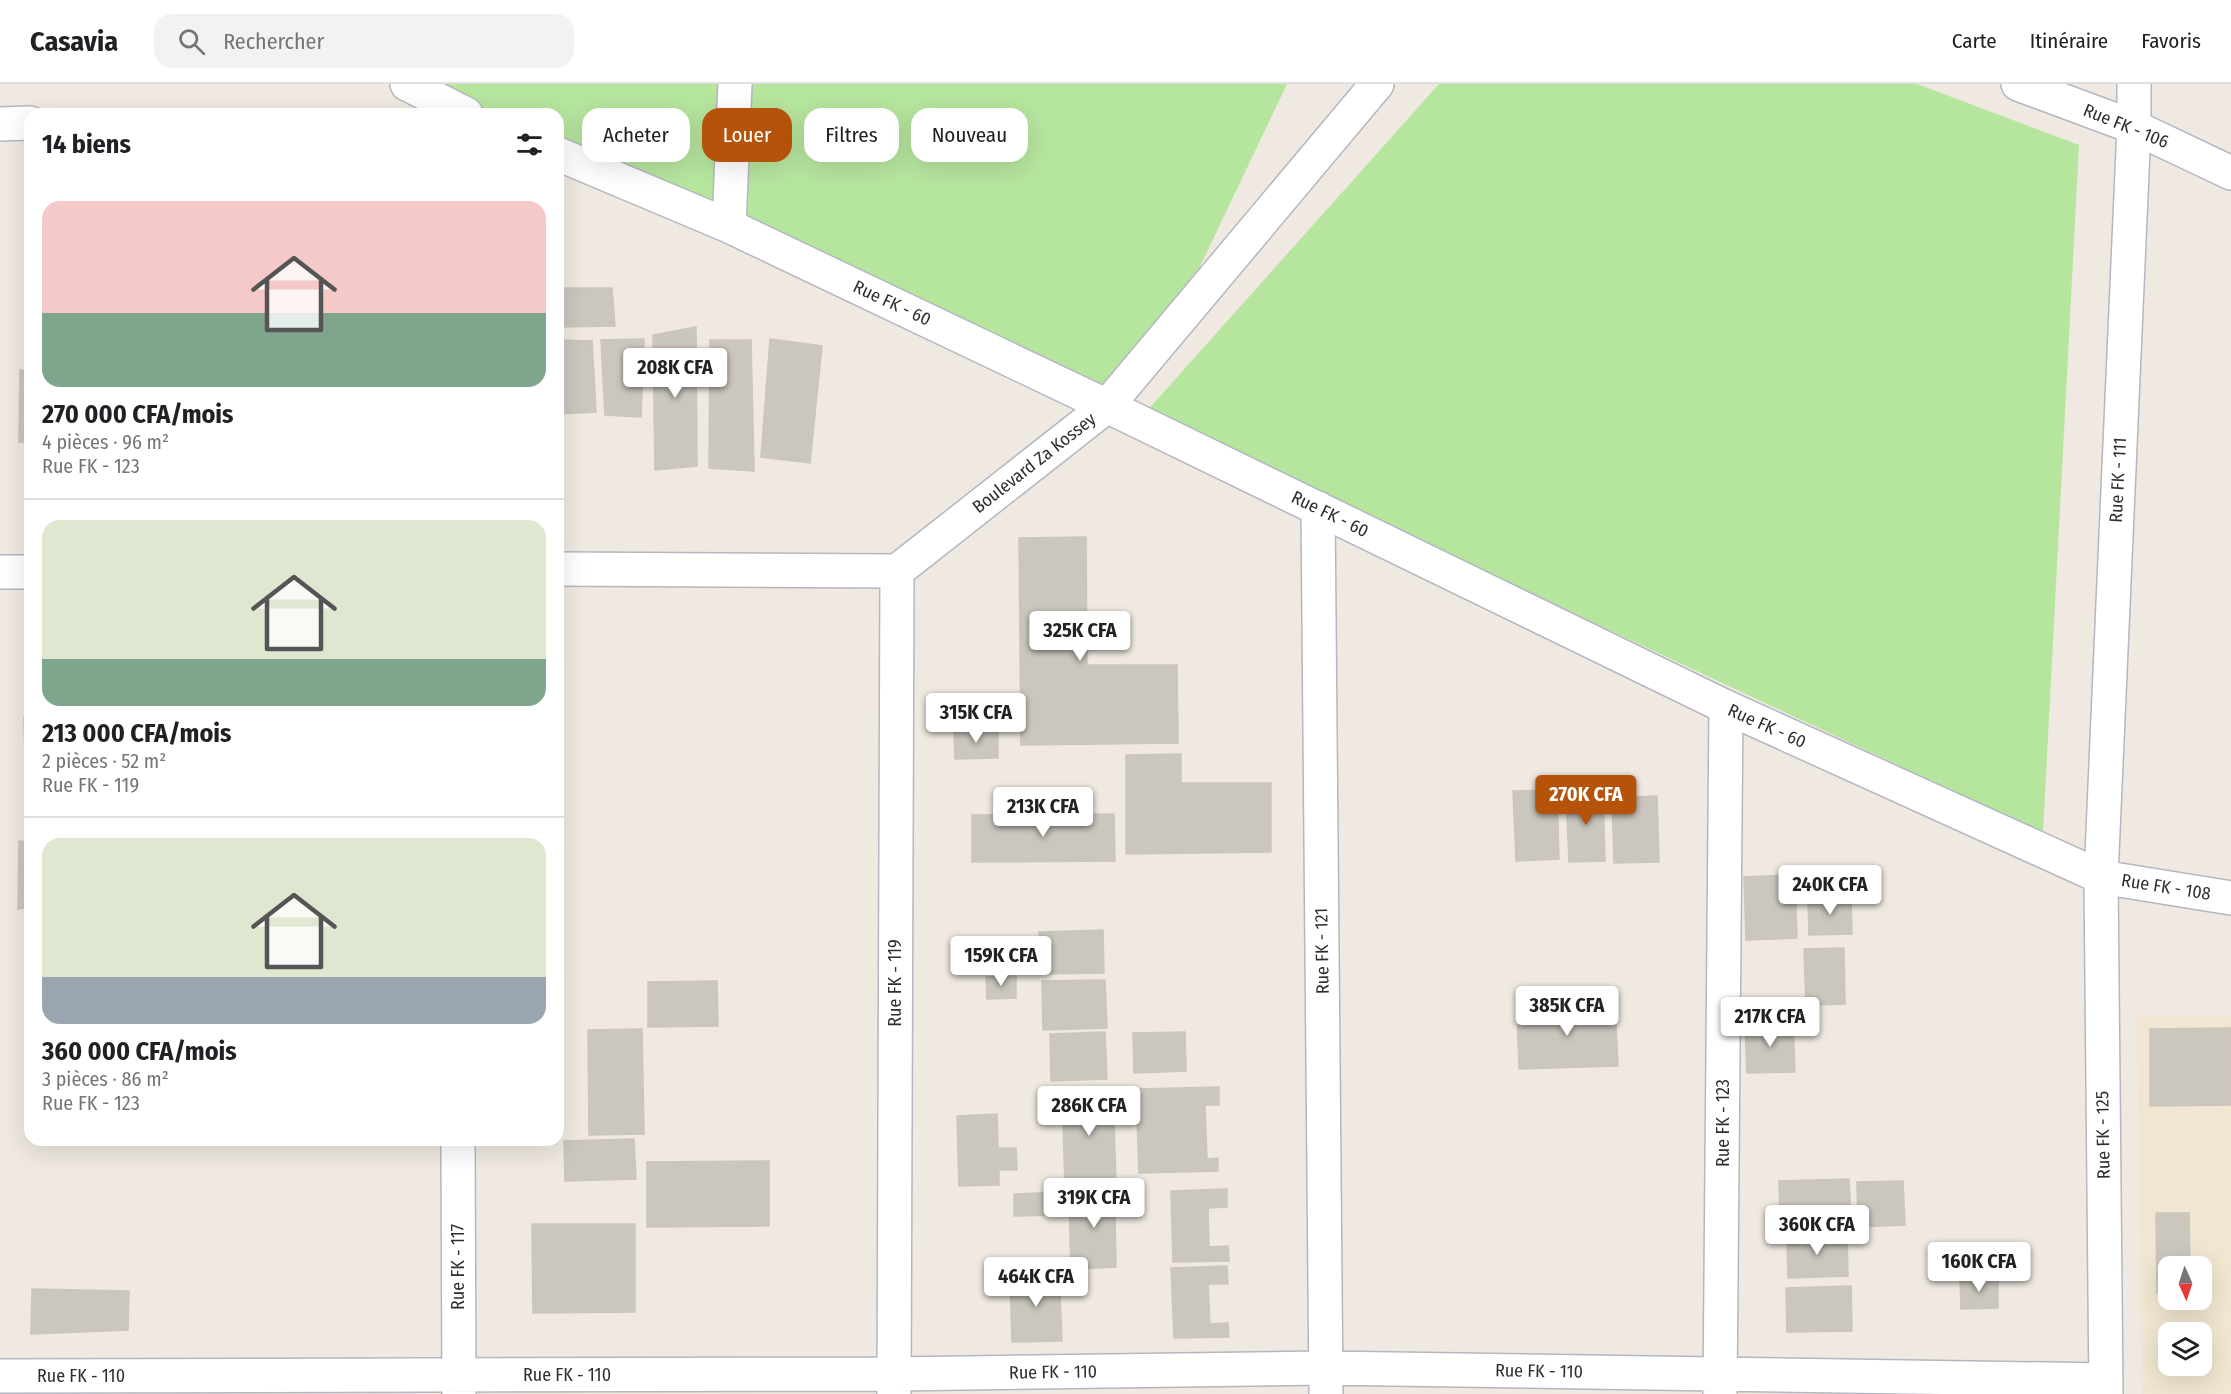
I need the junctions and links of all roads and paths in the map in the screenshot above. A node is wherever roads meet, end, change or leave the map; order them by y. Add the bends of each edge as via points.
1 (406, 84) edge
2 (735, 84) edge
3 (1377, 84) edge
4 (2018, 84) edge
5 (2134, 84) edge
6 (454, 108) edge
7 (24, 123) edge
8 (0, 124) edge
9 (2134, 127) junction
10 (564, 157) edge
11 (2231, 173) edge
12 (729, 226) junction
13 (1107, 406) junction
14 (1318, 508) junction
15 (564, 569) edge
16 (897, 571) junction
17 (0, 572) edge
18 (24, 572) edge
19 (1726, 707) junction
20 (2101, 877) junction
21 (2231, 898) edge
22 (458, 1146) edge
23 (0, 1376) edge
24 (1326, 1381) edge
25 (894, 1384) edge
26 (1721, 1384) edge
27 (459, 1385) edge
28 (2106, 1387) edge

1 - 6 street
2 - 12 street
3 - 13 street, Boulevard Za Kossey
4 - 9 street, Rue FK - 106
5 - 9 street, Rue FK - 111
7 - 8 street
9 - 11 street, Rue FK - 106
9 - 20 street, Rue FK - 111
10 - 12 street, Rue FK - 60
12 - 13 street, Rue FK - 60
13 - 14 street, Rue FK - 60
13 - 16 street, Boulevard Za Kossey
14 - 19 street, Rue FK - 60
14 - 24 street, Rue FK - 121
15 - 16 street
16 - 25 street, Rue FK - 119
17 - 18 street
19 - 20 street, Rue FK - 60
19 - 26 street, Rue FK - 123
20 - 21 street, Rue FK - 108
20 - 28 street, Rue FK - 125
22 - 27 street, Rue FK - 117
23 - 27 street, Rue FK - 110
24 - 25 street, Rue FK - 110
24 - 26 street, Rue FK - 110
25 - 27 street, Rue FK - 110
26 - 28 street, Rue FK - 110

